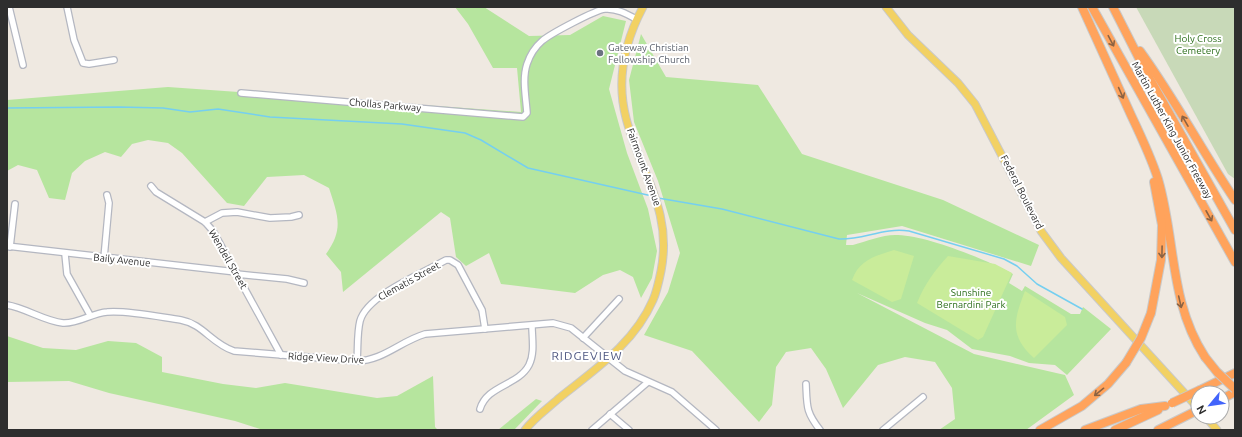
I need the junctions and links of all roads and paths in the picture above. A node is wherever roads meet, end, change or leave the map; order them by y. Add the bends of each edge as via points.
1 (8, 7) edge
2 (67, 7) edge
3 (643, 7) edge
4 (886, 7) edge
5 (1082, 7) edge
6 (1092, 7) edge
7 (1113, 7) edge
8 (636, 19) junction
9 (1127, 32) junction
10 (114, 60) dead end
11 (23, 65) dead end
12 (241, 93) dead end
13 (1145, 144) junction
14 (1205, 154) junction
15 (151, 186) dead end
16 (1235, 193) edge
17 (107, 195) dead end
18 (1235, 200) edge
19 (15, 204) dead end
20 (299, 215) dead end
21 (205, 222) junction
22 (1235, 230) edge
23 (9, 246) edge
24 (65, 254) junction
25 (104, 258) junction
26 (1235, 262) edge
27 (237, 273) junction
28 (304, 283) dead end
29 (619, 299) dead end
30 (7, 305) edge
31 (90, 315) junction
32 (532, 326) junction
33 (486, 329) junction
34 (583, 338) junction
35 (280, 355) junction
36 (609, 358) junction
37 (357, 361) junction
38 (1235, 373) edge
39 (648, 382) junction
40 (806, 384) dead end
41 (1235, 391) edge
42 (923, 397) dead end
43 (1190, 400) edge
44 (1168, 405) junction
45 (480, 409) dead end
46 (610, 414) junction
47 (1190, 414) edge
48 (525, 430) edge
49 (592, 430) edge
50 (629, 430) edge
51 (716, 430) edge
52 (820, 430) edge
53 (883, 430) edge
54 (1040, 430) edge
55 (1086, 430) edge
56 (1115, 430) edge
57 (1158, 430) edge

1 - 11 street
2 - 10 street via 74,40 83,63
3 - 8 main road, Fairmount Avenue
4 - 43 main road, Federal Boulevard via 908,35 958,83 975,104 1041,231 1061,258
5 -> 13 highway
6 -> 26 highway, Martin Luther King Junior Freeway
7 - 9 highway, Martin Luther King Junior Freeway
8 - 12 street, Chollas Parkway via 622,12 605,9 594,12 543,41 534,50 527,65 524,76 527,113 518,118
8 - 36 main road, Fairmount Avenue via 624,57 622,88 625,116 659,205 664,245 653,300 640,324 621,348
14 -> 9 highway via 1163,83
9 - 22 highway, Martin Luther King Junior Freeway via 1146,72
13 -> 41 highway, bridge via 1161,189 1183,311 1205,357
13 -> 54 highway, bridge via 1162,225 1161,260 1152,313 1126,363 1108,384 1082,406
14 - 16 highway
14 - 18 highway
15 - 21 street, Wendell Street via 156,192
17 - 25 street via 109,202
19 - 23 street
20 - 21 street via 270,218 236,212 222,213
21 - 27 street, Wendell Street
23 - 24 street, Baily Avenue
24 - 25 street, Baily Avenue
24 - 31 street via 67,274
25 - 27 street, Baily Avenue
27 - 28 street, Baily Avenue via 288,278
27 - 35 street, Wendell Street
29 - 34 street
30 - 31 street, Ridge View Drive via 62,322 81,320
31 - 35 street, Ridge View Drive via 109,311 191,322 223,348
32 - 33 street, Ridge View Drive
32 - 34 street, Ridge View Drive via 562,324
32 - 45 street via 532,353 529,365 521,376 487,394
33 - 37 street, Ridge View Drive via 425,334 411,338 375,359
33 - 37 street, Clematis Street via 482,310 458,265 446,260 377,298 364,311 360,322
34 - 36 street, Ridge View Drive
35 - 37 street, Ridge View Drive
36 - 39 street, Ridge View Drive via 625,371
36 - 48 main road, Fairmount Avenue via 539,415
38 - 44 highway, bridge
39 - 46 street
39 - 51 street, Ridge View Drive via 672,392
40 - 52 street via 810,417
42 - 53 street
44 - 55 highway via 1141,409
44 - 56 highway
46 - 49 street
46 - 50 street
47 - 57 highway

